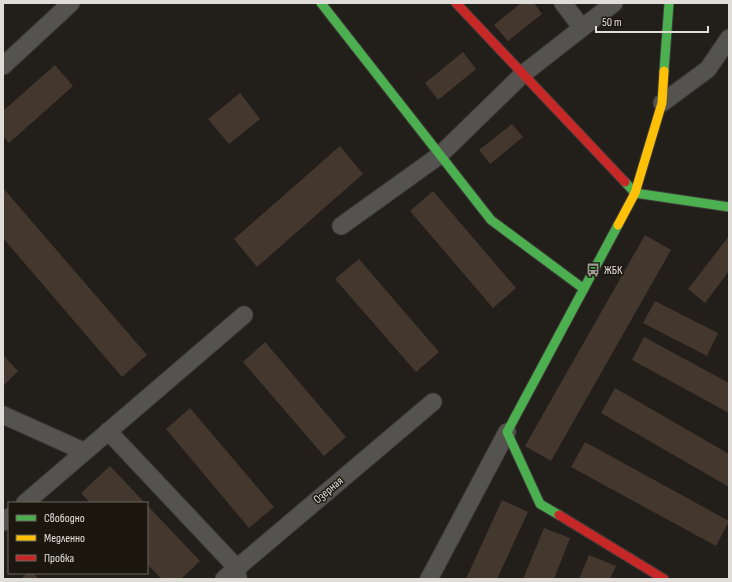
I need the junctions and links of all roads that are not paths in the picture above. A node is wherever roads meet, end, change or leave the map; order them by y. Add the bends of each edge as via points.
1 (71, 3) edge
2 (321, 3) edge
3 (456, 3) edge
4 (563, 3) edge
5 (614, 3) edge
6 (669, 3) edge
7 (582, 28) junction
8 (729, 38) edge
9 (3, 66) edge
10 (523, 74) junction
11 (662, 103) junction
12 (440, 155) junction
13 (635, 193) junction
14 (729, 207) edge
15 (341, 226) dead end
16 (584, 289) junction
17 (244, 315) dead end
18 (433, 402) dead end
19 (3, 415) edge
20 (108, 431) junction
21 (507, 432) junction
22 (83, 451) junction
23 (25, 502) edge
24 (238, 573) edge
25 (224, 579) edge
26 (429, 579) edge
27 (664, 579) edge

1 - 9 street
2 - 12 street
3 - 10 street
4 - 7 street
5 - 7 street
6 - 11 street
7 - 10 street
8 - 11 street via 708,69
10 - 12 street
10 - 13 street
11 - 13 street
12 - 15 street
12 - 16 street via 491,220
13 - 14 street
13 - 16 street
16 - 21 street
17 - 20 street
18 - 24 street, Озерная
19 - 22 street
20 - 22 street
20 - 24 street
21 - 26 street
21 - 27 street via 540,504
22 - 23 street
24 - 25 street, Озерная

